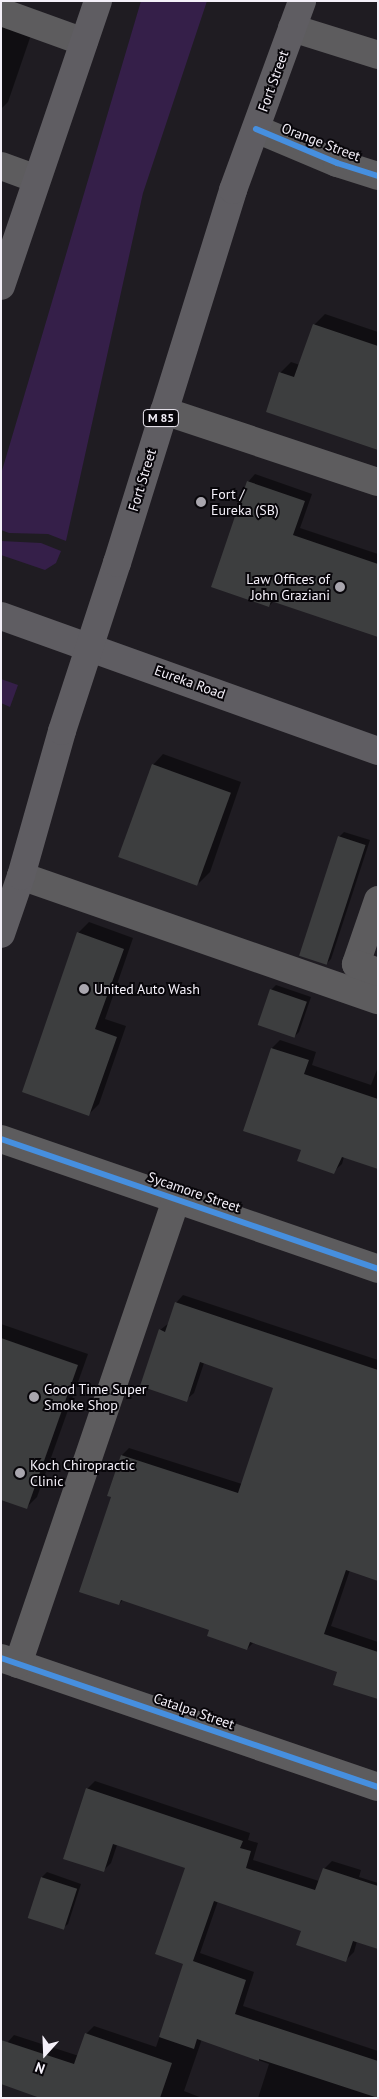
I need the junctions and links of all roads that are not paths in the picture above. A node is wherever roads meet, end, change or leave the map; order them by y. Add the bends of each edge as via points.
1 (98, 1) edge
2 (302, 1) edge
3 (12, 10) edge
4 (292, 28) junction
5 (84, 42) junction
6 (376, 54) edge
7 (256, 129) junction
8 (1, 166) edge
9 (378, 176) edge
10 (38, 179) junction
11 (1, 286) edge
12 (164, 411) junction
13 (378, 482) edge
14 (1, 616) edge
15 (90, 646) junction
16 (378, 751) edge
17 (20, 876) junction
18 (378, 900) edge
19 (1, 934) edge
20 (378, 972) edge
21 (378, 1000) edge
22 (1, 1139) edge
23 (176, 1199) junction
24 (378, 1269) edge
25 (10, 1661) edge
26 (378, 1787) edge

1 - 5 main road
2 - 4 main road, Fort Street / M 85
3 - 5 street
4 - 6 street
4 - 7 main road, Fort Street / M 85
5 - 10 main road
7 - 9 street, Orange Street via 337,163
7 - 12 main road, Fort Street / M 85 via 233,190
8 - 10 street
10 - 11 main road
12 - 13 street
12 - 15 main road, Fort Street / M 85
14 - 15 main road, Eureka Road
15 - 16 main road, Eureka Road
15 - 17 main road, Fort Street / M 85
17 - 19 main road, Fort Street / M 85
17 - 21 street
18 - 20 street via 356,964
22 - 23 street, Sycamore Street
23 - 24 street, Sycamore Street
23 - 25 street
25 - 26 street, Catalpa Street

